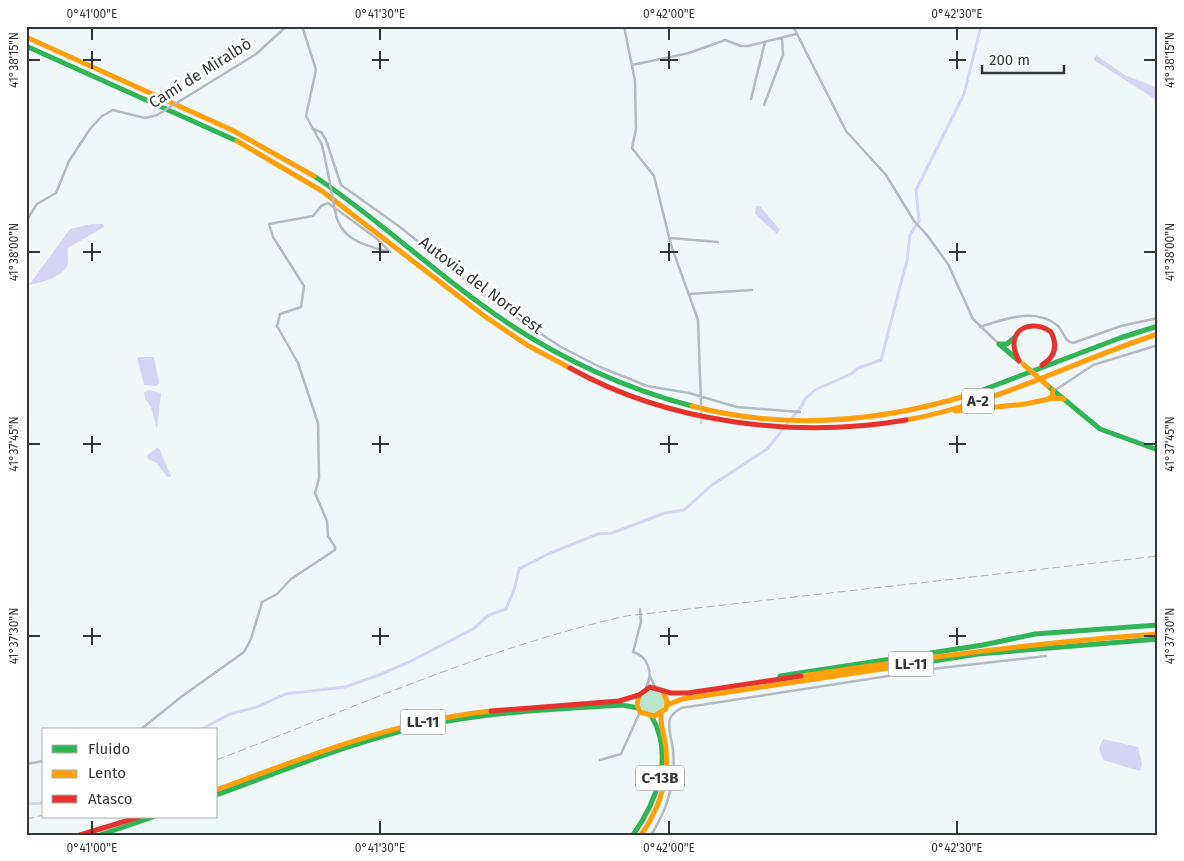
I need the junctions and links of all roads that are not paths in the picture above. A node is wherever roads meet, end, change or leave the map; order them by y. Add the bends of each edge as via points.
1 (287, 26) edge
2 (302, 26) edge
3 (624, 26) edge
4 (793, 26) edge
5 (796, 34) junction
6 (26, 37) edge
7 (782, 38) junction
8 (765, 42) junction
9 (26, 47) edge
10 (632, 65) junction
11 (751, 99) dead end
12 (764, 105) dead end
13 (313, 129) junction
14 (334, 208) edge
15 (334, 208) edge
16 (334, 208) edge
17 (334, 208) edge
18 (26, 221) edge
19 (669, 238) junction
20 (718, 242) dead end
21 (752, 290) dead end
22 (689, 294) junction
23 (1158, 318) edge
24 (1158, 326) edge
25 (980, 327) junction
26 (1158, 334) edge
27 (1015, 337) junction
28 (999, 344) junction
29 (1158, 345) edge
30 (1021, 362) junction
31 (1052, 389) junction
32 (702, 396) junction
33 (1047, 399) junction
34 (1064, 399) junction
35 (948, 402) junction
36 (701, 404) tunnel mouth
37 (798, 412) dead end
38 (935, 414) junction
39 (1158, 450) edge
40 (640, 609) dead end
41 (1158, 625) edge
42 (1158, 634) edge
43 (1158, 639) edge
44 (1046, 656) dead end
45 (649, 675) junction
46 (656, 688) junction
47 (705, 691) junction
48 (663, 692) junction
49 (641, 693) junction
50 (667, 705) junction
51 (639, 709) junction
52 (662, 714) junction
53 (649, 716) junction
54 (638, 721) junction
55 (142, 728) edge
56 (600, 760) dead end
57 (42, 761) edge
58 (26, 764) edge
59 (218, 789) edge
60 (218, 794) edge
61 (136, 818) edge
62 (150, 818) edge
63 (80, 835) edge
64 (100, 835) edge
65 (633, 835) edge
66 (641, 835) edge
67 (651, 835) edge

1 - 18 street, Camí de Miralbò, bridge via 256,54 157,115 145,118 113,110 102,116 72,156 56,192 37,204
2 - 13 street via 315,68 306,113
3 - 10 street
4 - 5 street
5 - 7 street
5 - 25 street via 844,127 881,170 948,264 971,316
6 - 35 main road, Autovia del Nord-est / A-2 via 206,116 280,155 362,210 498,318 576,365 619,385 720,413 796,421 903,413
7 - 8 street
7 - 12 street via 782,57
8 - 10 street via 741,46 726,40 690,53
8 - 11 street
9 - 38 main road, Autovia del Nord-est / A-2 via 226,134 302,177 363,220 483,316 572,371 631,397 736,424 779,428 876,425
10 - 19 street via 636,126 632,149 654,176
13 - 14 street, bridge via 322,145
13 - 32 street via 326,140 341,185 391,219 515,318 609,371 647,386
15 - 16 street, bridge via 339,225 348,236 390,252 383,243
17 - 55 street, bridge via 328,203 313,216 270,223 271,233 304,288 301,307 281,314 276,324 298,363 318,423 319,478 315,493 327,522 328,536 336,550 262,602 250,643 242,654 181,696
19 - 20 street
19 - 22 street
21 - 22 street
22 - 32 street via 699,322
23 - 25 street via 1121,326 1072,343 1056,325 1037,317 1023,315
24 - 35 main road, Autovia del Nord-est / A-2 via 1111,340
25 - 28 street
26 - 38 main road, Autovia del Nord-est / A-2
27 - 28 main road, A-2 via 1007,344
27 - 30 main road via 1014,347
27 - 35 main road, A-2 via 1028,326 1043,326 1053,335 1051,359
28 - 30 main road
29 - 31 street via 1093,365
30 - 31 main road, bridge
31 - 33 main road via 1052,396
31 - 34 main road
32 - 36 street
32 - 37 street via 738,407
33 - 34 main road, A-2
33 - 38 main road, A-2
34 - 39 main road via 1100,429
40 - 45 street via 640,626 633,652 645,658
41 - 47 main road via 1035,634
42 - 47 main road, LL-11 via 968,651
43 - 50 main road, LL-11 via 1054,646 932,660 682,699
44 - 67 street via 940,668 680,708 670,720 673,758 669,793
45 - 46 street
45 - 49 street
46 - 48 main road, LL-11
46 - 49 main road, LL-11
47 - 48 main road, LL-11
48 - 50 main road
49 - 51 main road
49 - 59 main road, LL-11 via 620,701 496,710 428,720 366,737
50 - 52 main road
51 - 53 main road
51 - 54 street
51 - 60 main road, LL-11 via 622,705 522,712 441,723 362,743
52 - 53 main road
52 - 66 main road, C-13B via 665,780 657,808
53 - 54 street
53 - 65 main road, C-13B via 657,725 660,739 660,774 650,810
54 - 56 street via 621,754
57 - 58 street
61 - 63 main road
62 - 64 main road

